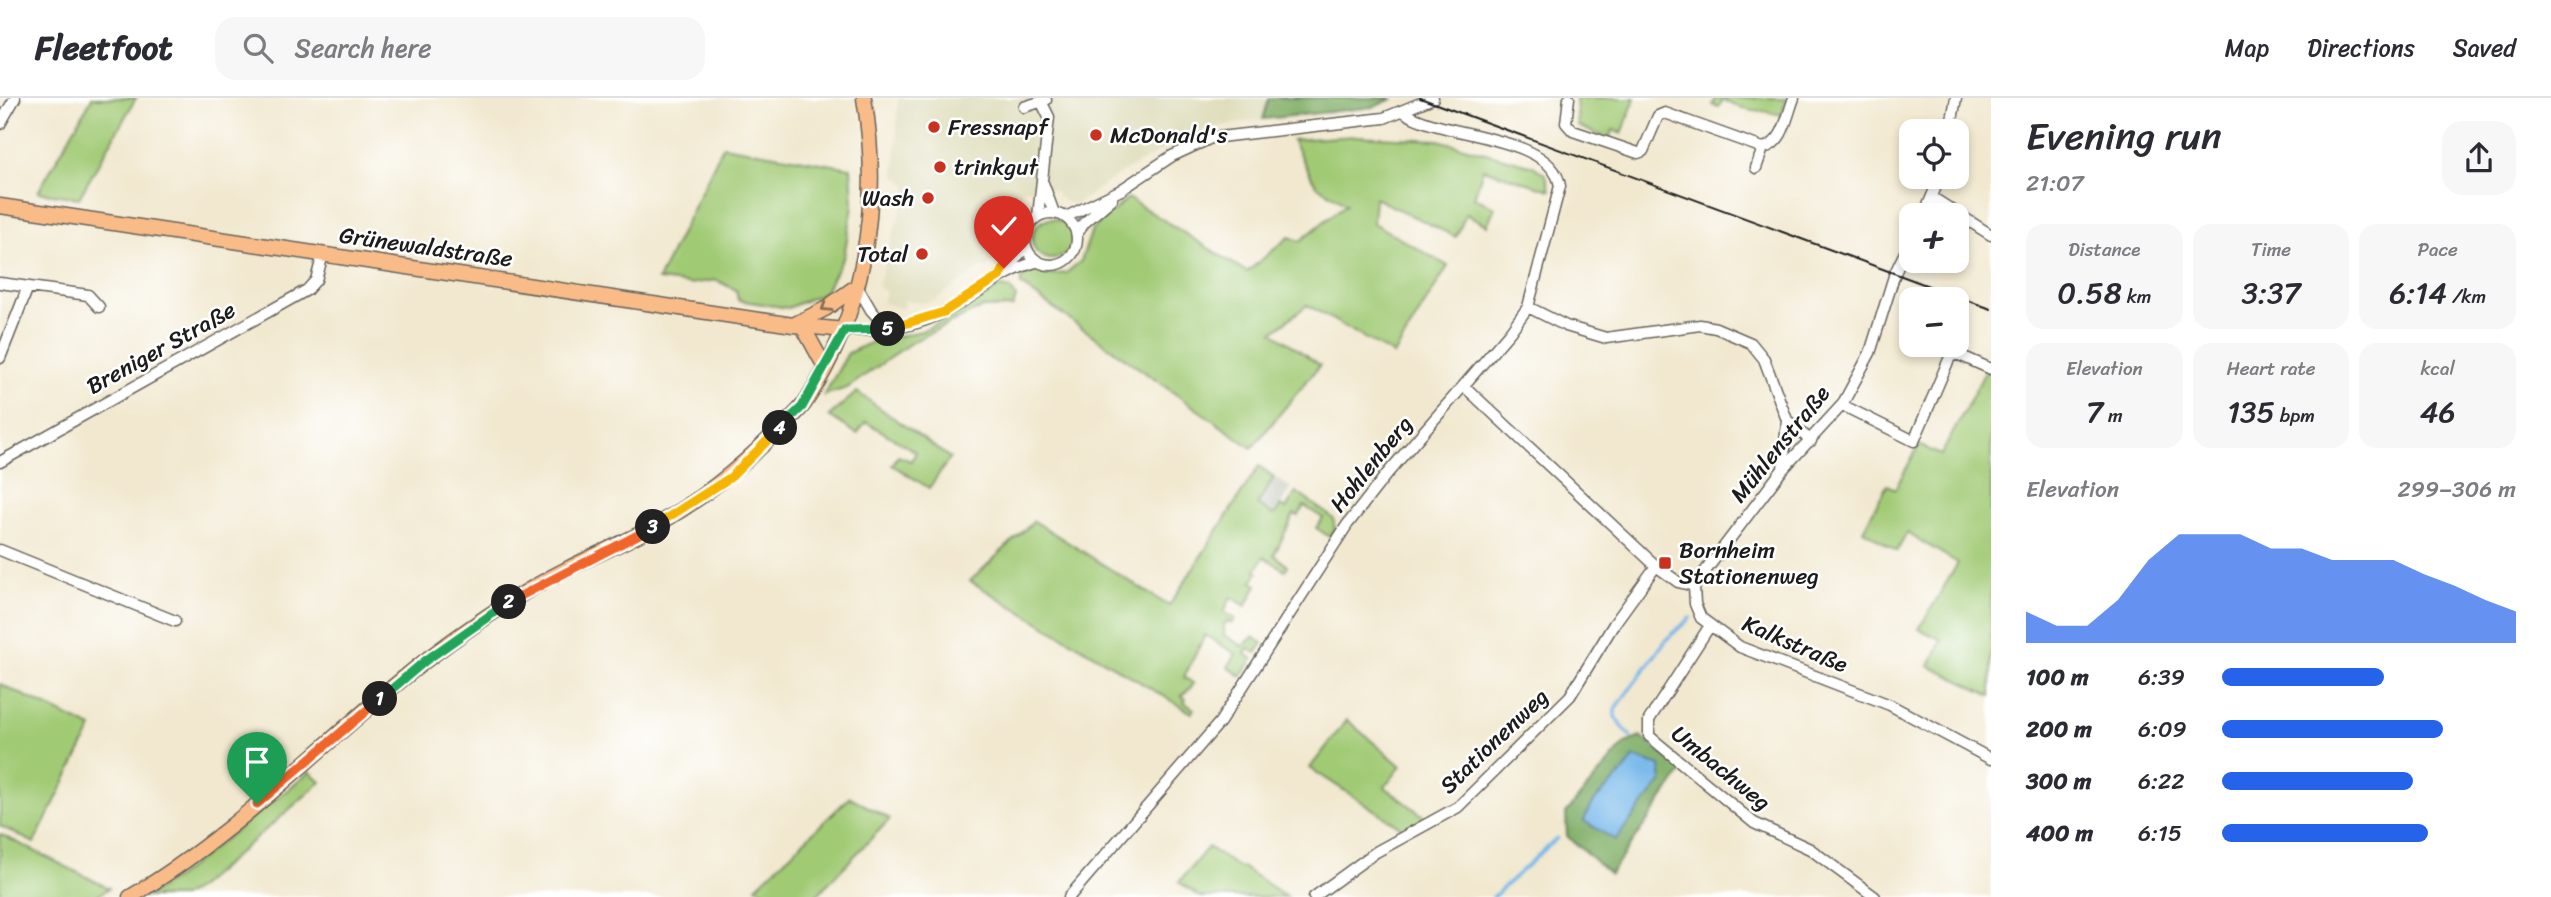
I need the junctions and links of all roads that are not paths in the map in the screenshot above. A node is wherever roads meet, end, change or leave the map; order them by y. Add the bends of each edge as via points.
1 (15, 98) edge
2 (864, 98) edge
3 (1433, 98) edge
4 (1569, 98) edge
5 (1794, 98) edge
6 (1956, 98) edge
7 (1045, 101) edge
8 (1024, 107) dead end
9 (1404, 112) junction
10 (1952, 119) edge
11 (0, 124) edge
12 (1763, 148) junction
13 (1756, 168) dead end
14 (1043, 183) junction
15 (1936, 189) edge
16 (1121, 190) junction
17 (1933, 198) junction
18 (1930, 203) edge
19 (0, 206) edge
20 (1054, 213) junction
21 (1038, 216) junction
22 (1066, 217) junction
23 (1077, 234) junction
24 (1991, 235) edge
25 (1026, 248) junction
26 (323, 254) junction
27 (1036, 262) junction
28 (1899, 265) edge
29 (1000, 276) junction
30 (0, 283) edge
31 (857, 286) junction
32 (28, 287) junction
33 (99, 307) dead end
34 (1528, 307) junction
35 (798, 326) junction
36 (888, 329) junction
37 (845, 330) junction
38 (5, 333) edge
39 (0, 358) edge
40 (825, 367) junction
41 (1991, 369) edge
42 (1465, 387) junction
43 (1842, 405) junction
44 (1787, 420) junction
45 (1811, 441) junction
46 (0, 462) edge
47 (1783, 470) junction
48 (0, 550) edge
49 (1656, 566) junction
50 (1694, 586) junction
51 (175, 621) dead end
52 (1709, 627) junction
53 (1991, 759) edge
54 (1074, 896) edge
55 (130, 897) edge
56 (1314, 897) edge
57 (1875, 897) edge

1 - 11 street
2 - 31 main road via 873,159
3 - 9 street
4 - 12 street via 1566,123 1573,131 1631,152 1643,151 1658,116 1665,113
5 - 12 street via 1778,141
6 - 10 street
7 - 8 street
7 - 14 street via 1049,117
9 - 16 street via 1211,138 1172,156
9 - 34 street, Hohlenberg via 1417,121 1455,128 1531,153 1558,173 1560,186
12 - 13 street
14 - 20 street
14 - 21 street
15 - 17 street
16 - 22 street
16 - 23 street
17 - 18 street
17 - 24 street
19 - 26 main road, Grünewaldstraße
20 - 21 street
20 - 22 street
21 - 25 street via 1026,229
22 - 23 street
23 - 27 street via 1075,251 1062,264
25 - 27 street
25 - 29 street
26 - 35 main road, Grünewaldstraße
26 - 46 street, Breniger Straße via 316,280 307,290
27 - 29 street
28 - 43 street, Mühlenstraße via 1870,353
29 - 36 street via 944,312
30 - 32 street
31 -> 35 main road
31 - 36 street
31 - 37 main road
32 - 33 street via 88,295
32 - 38 street
34 - 42 street, Hohlenberg
34 - 44 street via 1566,326 1606,338 1678,326 1735,334 1751,343 1764,359
35 - 37 main road, Grünewaldstraße
35 - 40 main road
36 - 37 street
37 - 40 main road
38 - 39 street
40 - 55 main road via 802,407 731,477 656,525 508,602 425,661 209,842
41 - 43 street via 1956,354 1950,357 1914,441
42 - 49 street
42 - 54 street, Hohlenberg via 1347,525 1220,722
43 - 45 street, Mühlenstraße
44 - 45 street
44 - 47 street
45 - 47 street, Mühlenstraße
47 - 50 street, Mühlenstraße
48 - 51 street
49 - 50 street via 1678,582
49 - 56 street, Stationenweg via 1570,696 1458,807 1376,852
50 - 52 street, Kalkstraße via 1695,604
52 - 53 street, Kalkstraße via 1740,647 1890,705
52 - 57 street, Umbachweg via 1649,720 1648,736 1754,823 1810,849

